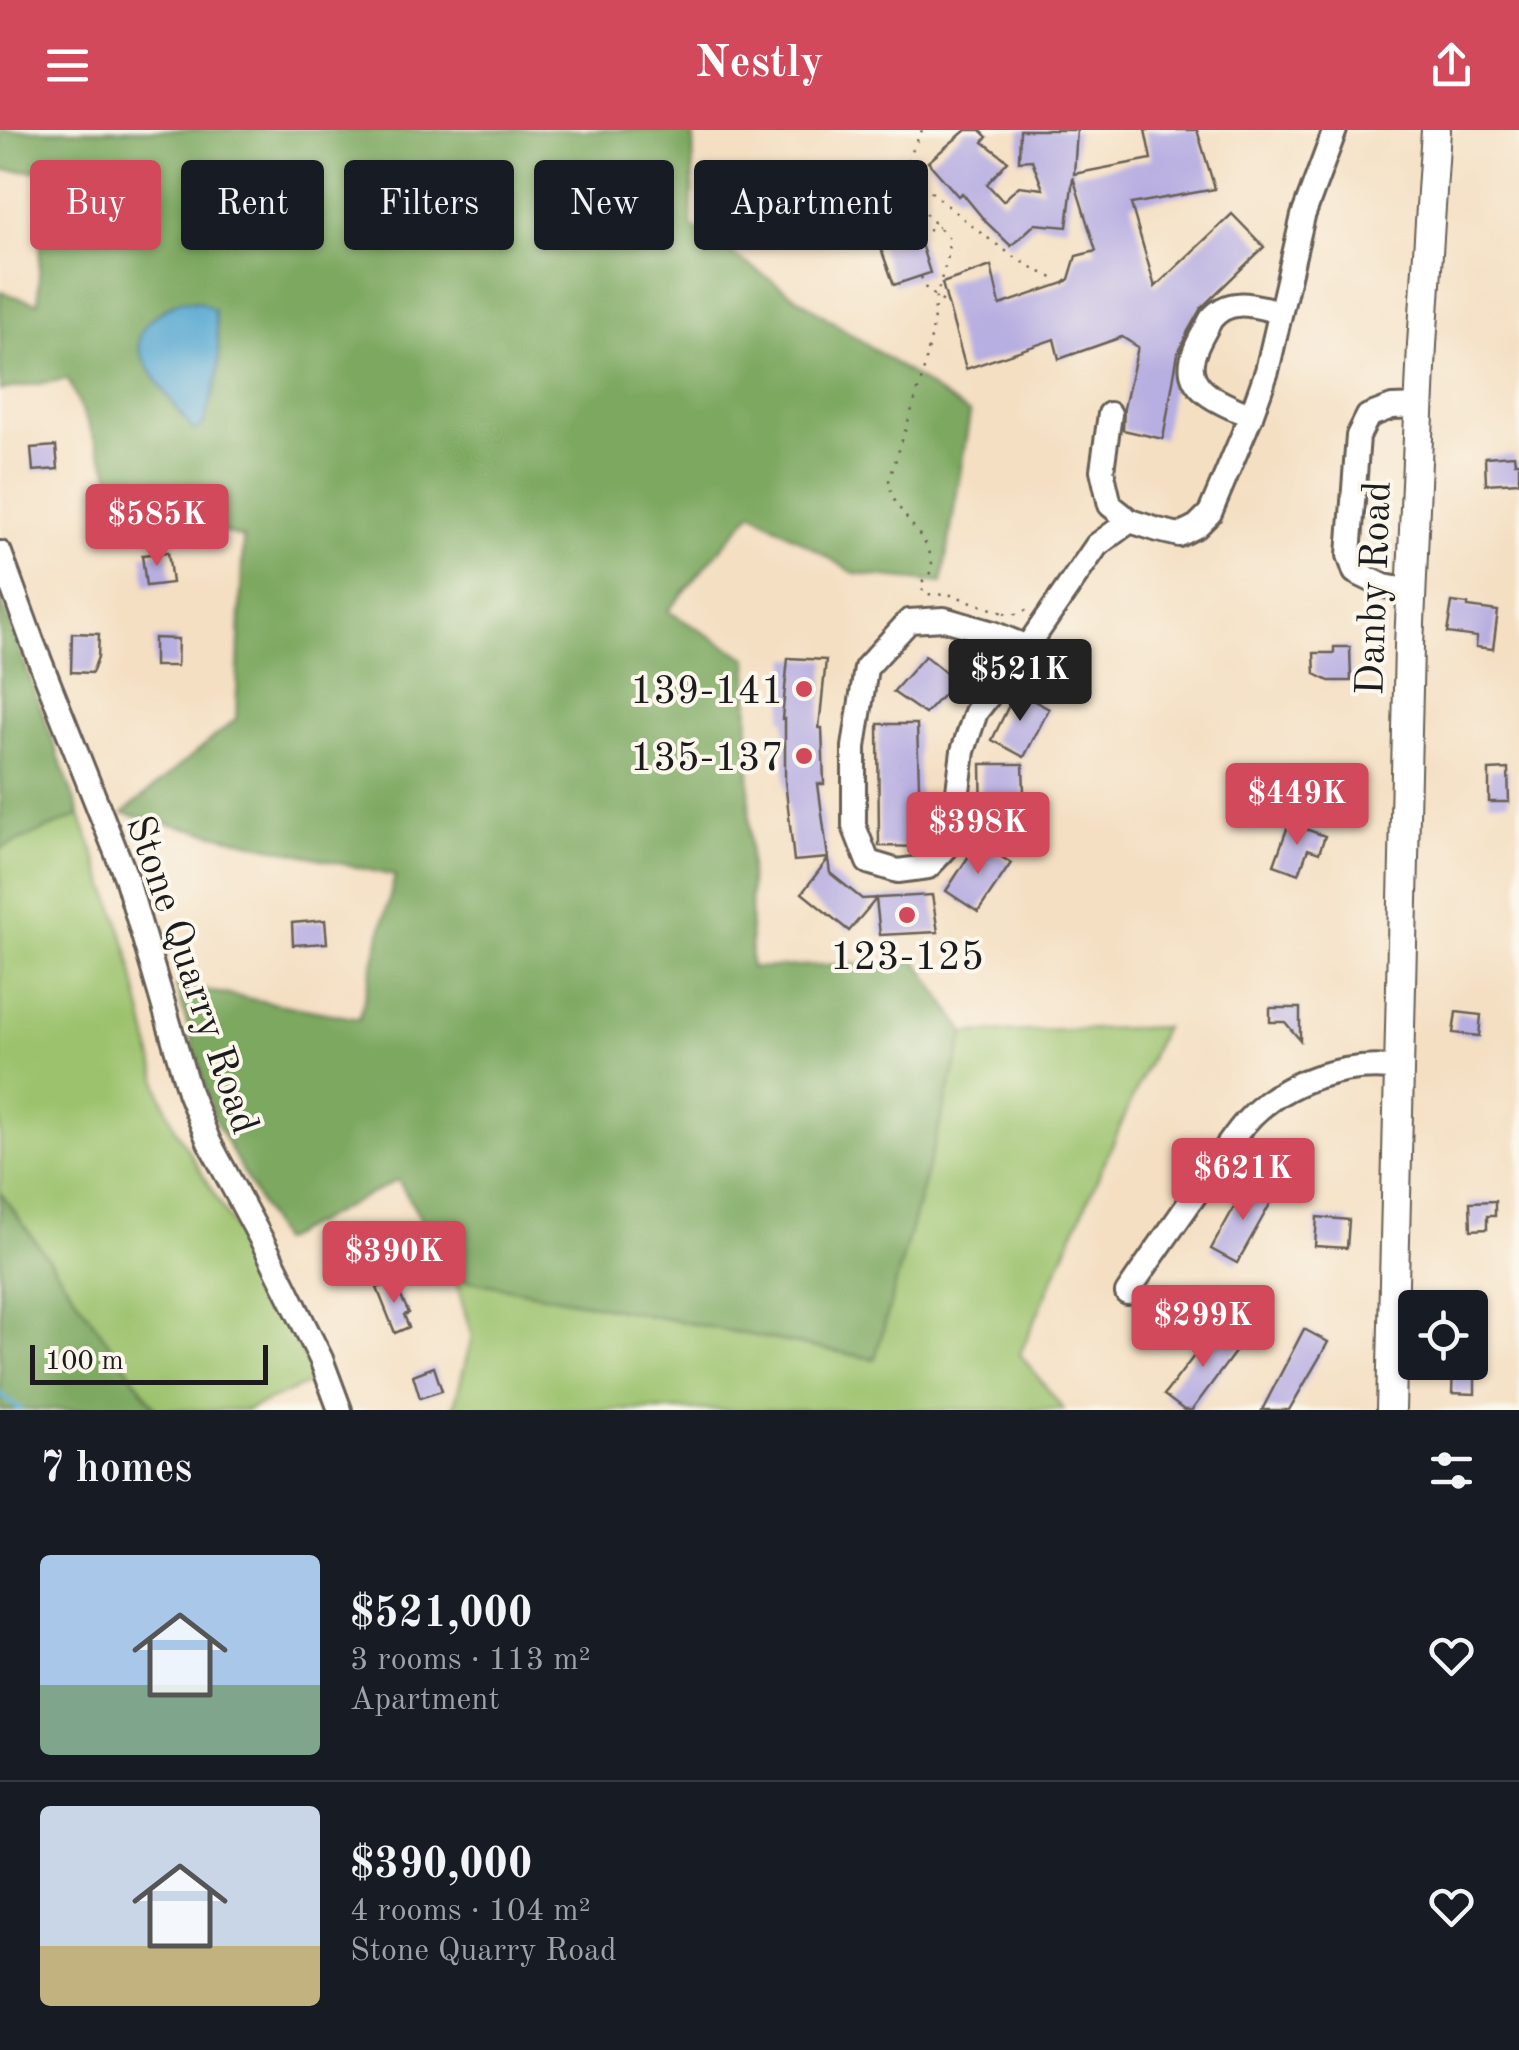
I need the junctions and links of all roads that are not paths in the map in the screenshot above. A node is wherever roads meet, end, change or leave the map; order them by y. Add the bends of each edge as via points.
1 (1335, 130) edge
2 (1436, 130) edge
3 (1280, 312) junction
4 (1420, 406) junction
5 (1110, 414) dead end
6 (1252, 416) junction
7 (1130, 520) junction
8 (0, 553) edge
9 (1411, 592) junction
10 (1027, 647) junction
11 (1400, 1069) junction
12 (1127, 1293) dead end
13 (340, 1410) edge
14 (1391, 1410) edge

1 - 3 street via 1303,216
2 - 4 main road, Danby Road
3 - 6 street
3 - 6 street via 1238,303 1226,307 1211,319 1192,358 1191,372 1205,393
4 - 9 main road, Danby Road
4 - 9 street via 1368,416 1358,436 1349,555 1355,572
5 - 7 street via 1102,470 1110,505
6 - 7 street via 1210,513 1198,526 1179,534
7 - 10 street via 1097,545
8 - 13 street, Stone Quarry Road via 126,877 208,1142 321,1359
9 - 11 main road, Danby Road
10 - 10 street via 976,712 946,848 928,867 898,870 868,862 854,826 854,748 866,668 909,621 998,623
11 - 12 street via 1322,1076 1258,1110
11 - 14 main road, Danby Road

